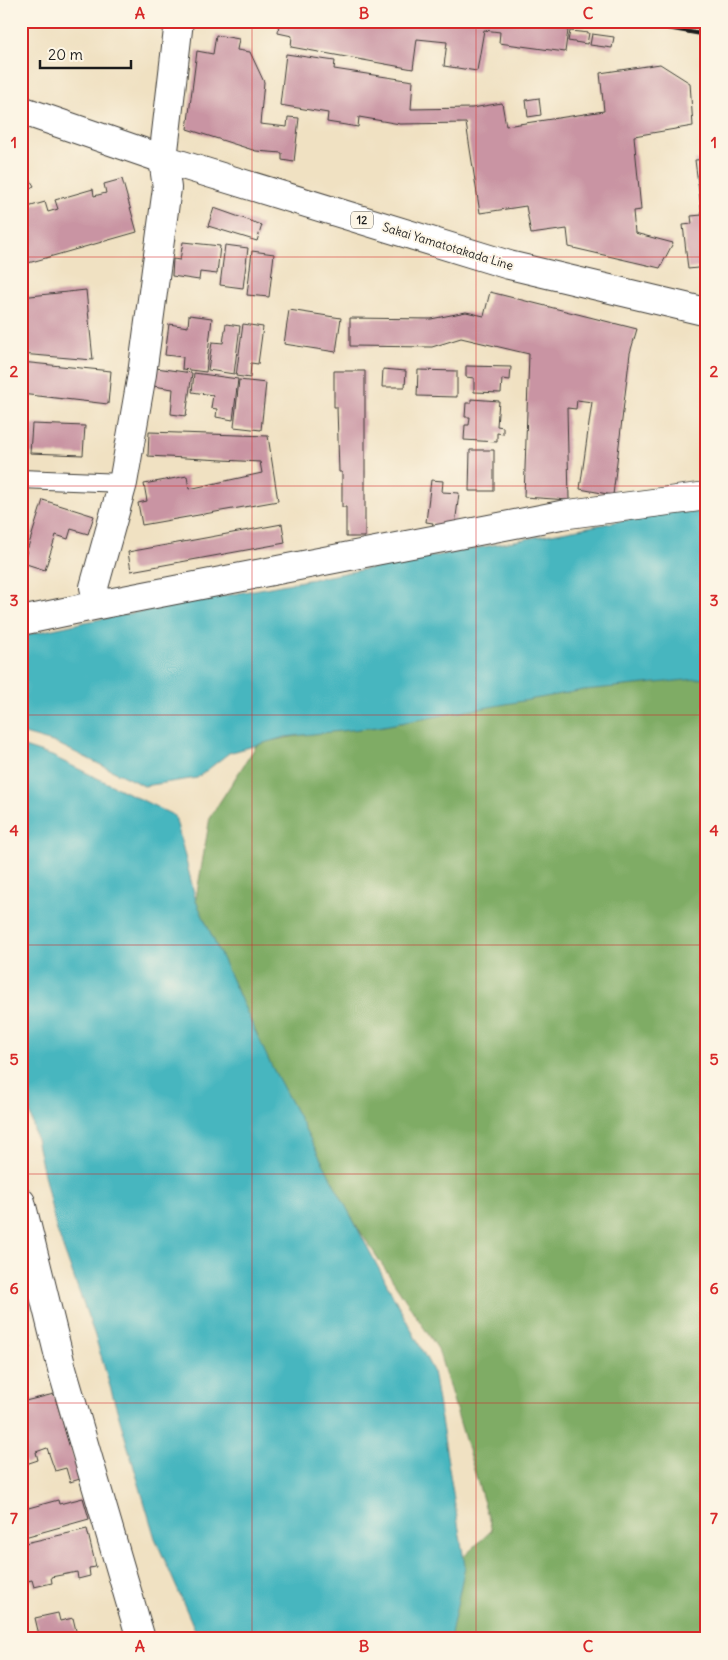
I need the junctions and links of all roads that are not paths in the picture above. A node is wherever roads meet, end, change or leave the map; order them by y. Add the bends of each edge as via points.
1 (179, 21) edge
2 (21, 110) edge
3 (163, 159) junction
4 (707, 312) edge
5 (21, 479) edge
6 (123, 484) junction
7 (707, 496) edge
8 (98, 605) junction
9 (21, 621) edge
10 (23, 1214) edge
11 (141, 1639) edge

1 - 3 street
2 - 3 street, Sakai Yamatotakada Line / 12
3 - 4 street, Sakai Yamatotakada Line / 12 via 509,265
3 - 6 street via 166,188 142,374
5 - 6 lane
6 - 8 street via 94,587
7 - 8 street via 561,516
8 - 9 street
10 - 11 street via 62,1369

